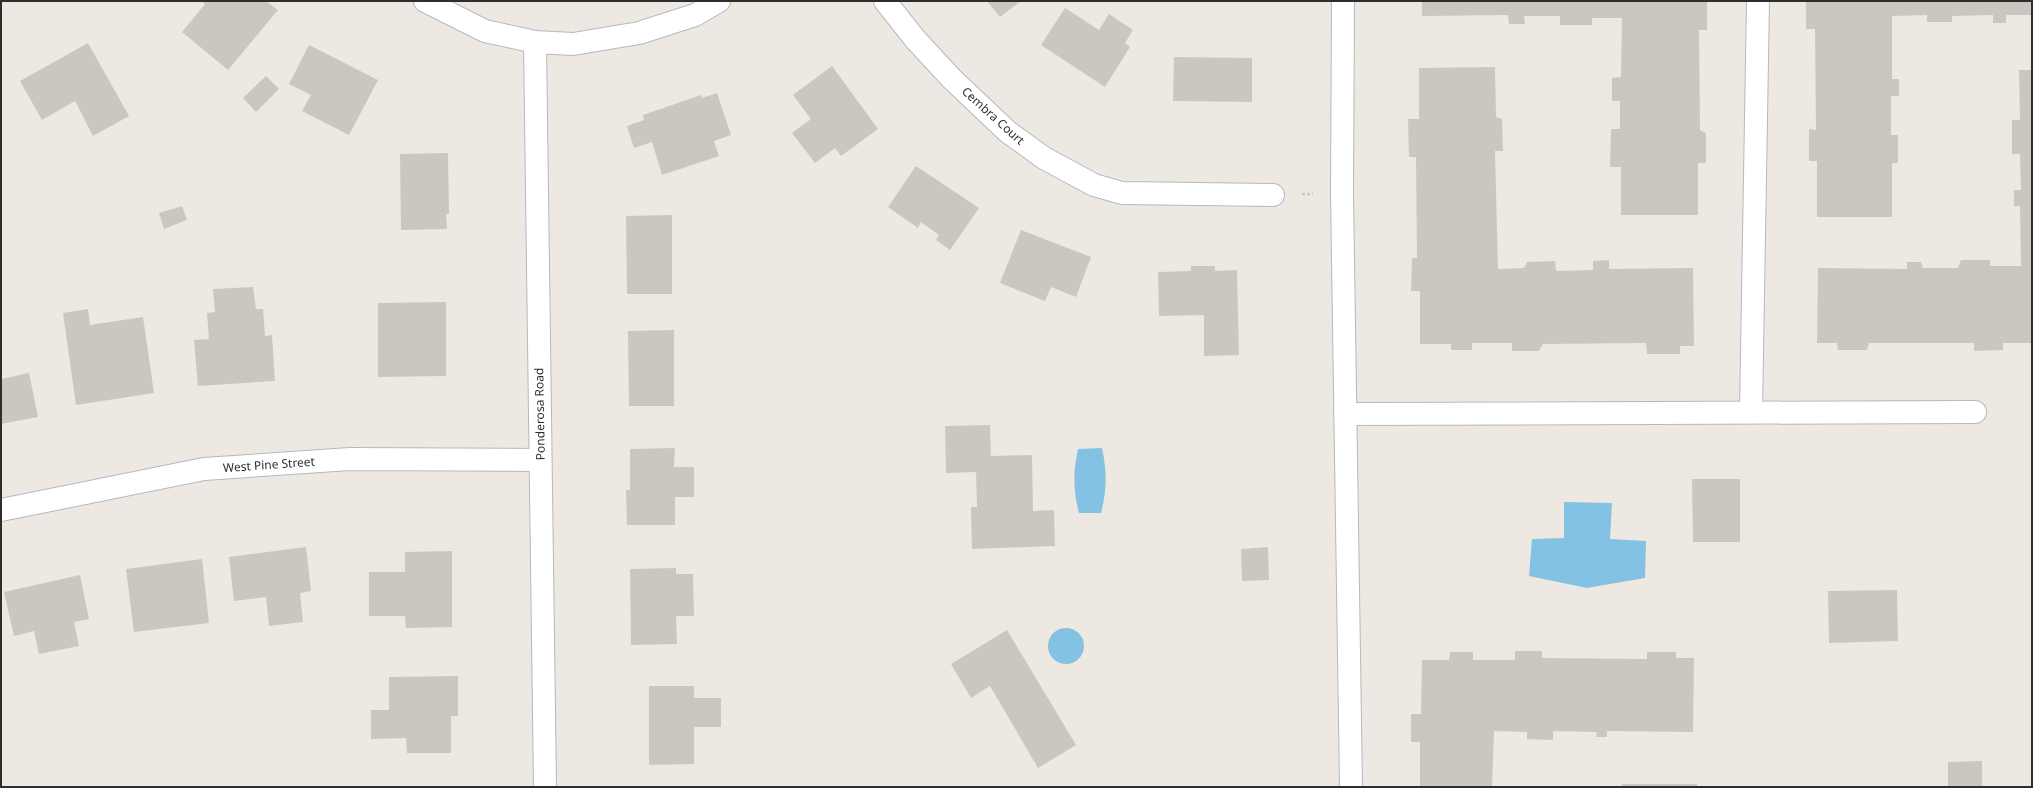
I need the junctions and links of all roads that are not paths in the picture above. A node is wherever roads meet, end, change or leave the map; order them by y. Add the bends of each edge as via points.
1 (425, 1) edge
2 (720, 1) edge
3 (885, 1) edge
4 (1342, 1) edge
5 (1758, 1) edge
6 (535, 42) junction
7 (1273, 195) road end
8 (1751, 412) junction
9 (1975, 412) dead end
10 (1345, 414) junction
11 (540, 460) junction
12 (1, 510) edge
13 (545, 787) edge
14 (1351, 787) edge

1 - 6 street via 485,31
2 - 6 street via 695,15 640,33 573,44
3 - 7 street, Cembra Court via 915,39 952,79 1008,132 1044,158 1094,185 1122,193
4 - 10 street
5 - 8 street
6 - 11 street, Ponderosa Road
8 - 9 street
8 - 10 street
10 - 14 street
11 - 12 street, West Pine Street via 350,459 204,469
11 - 13 street, Ponderosa Road

